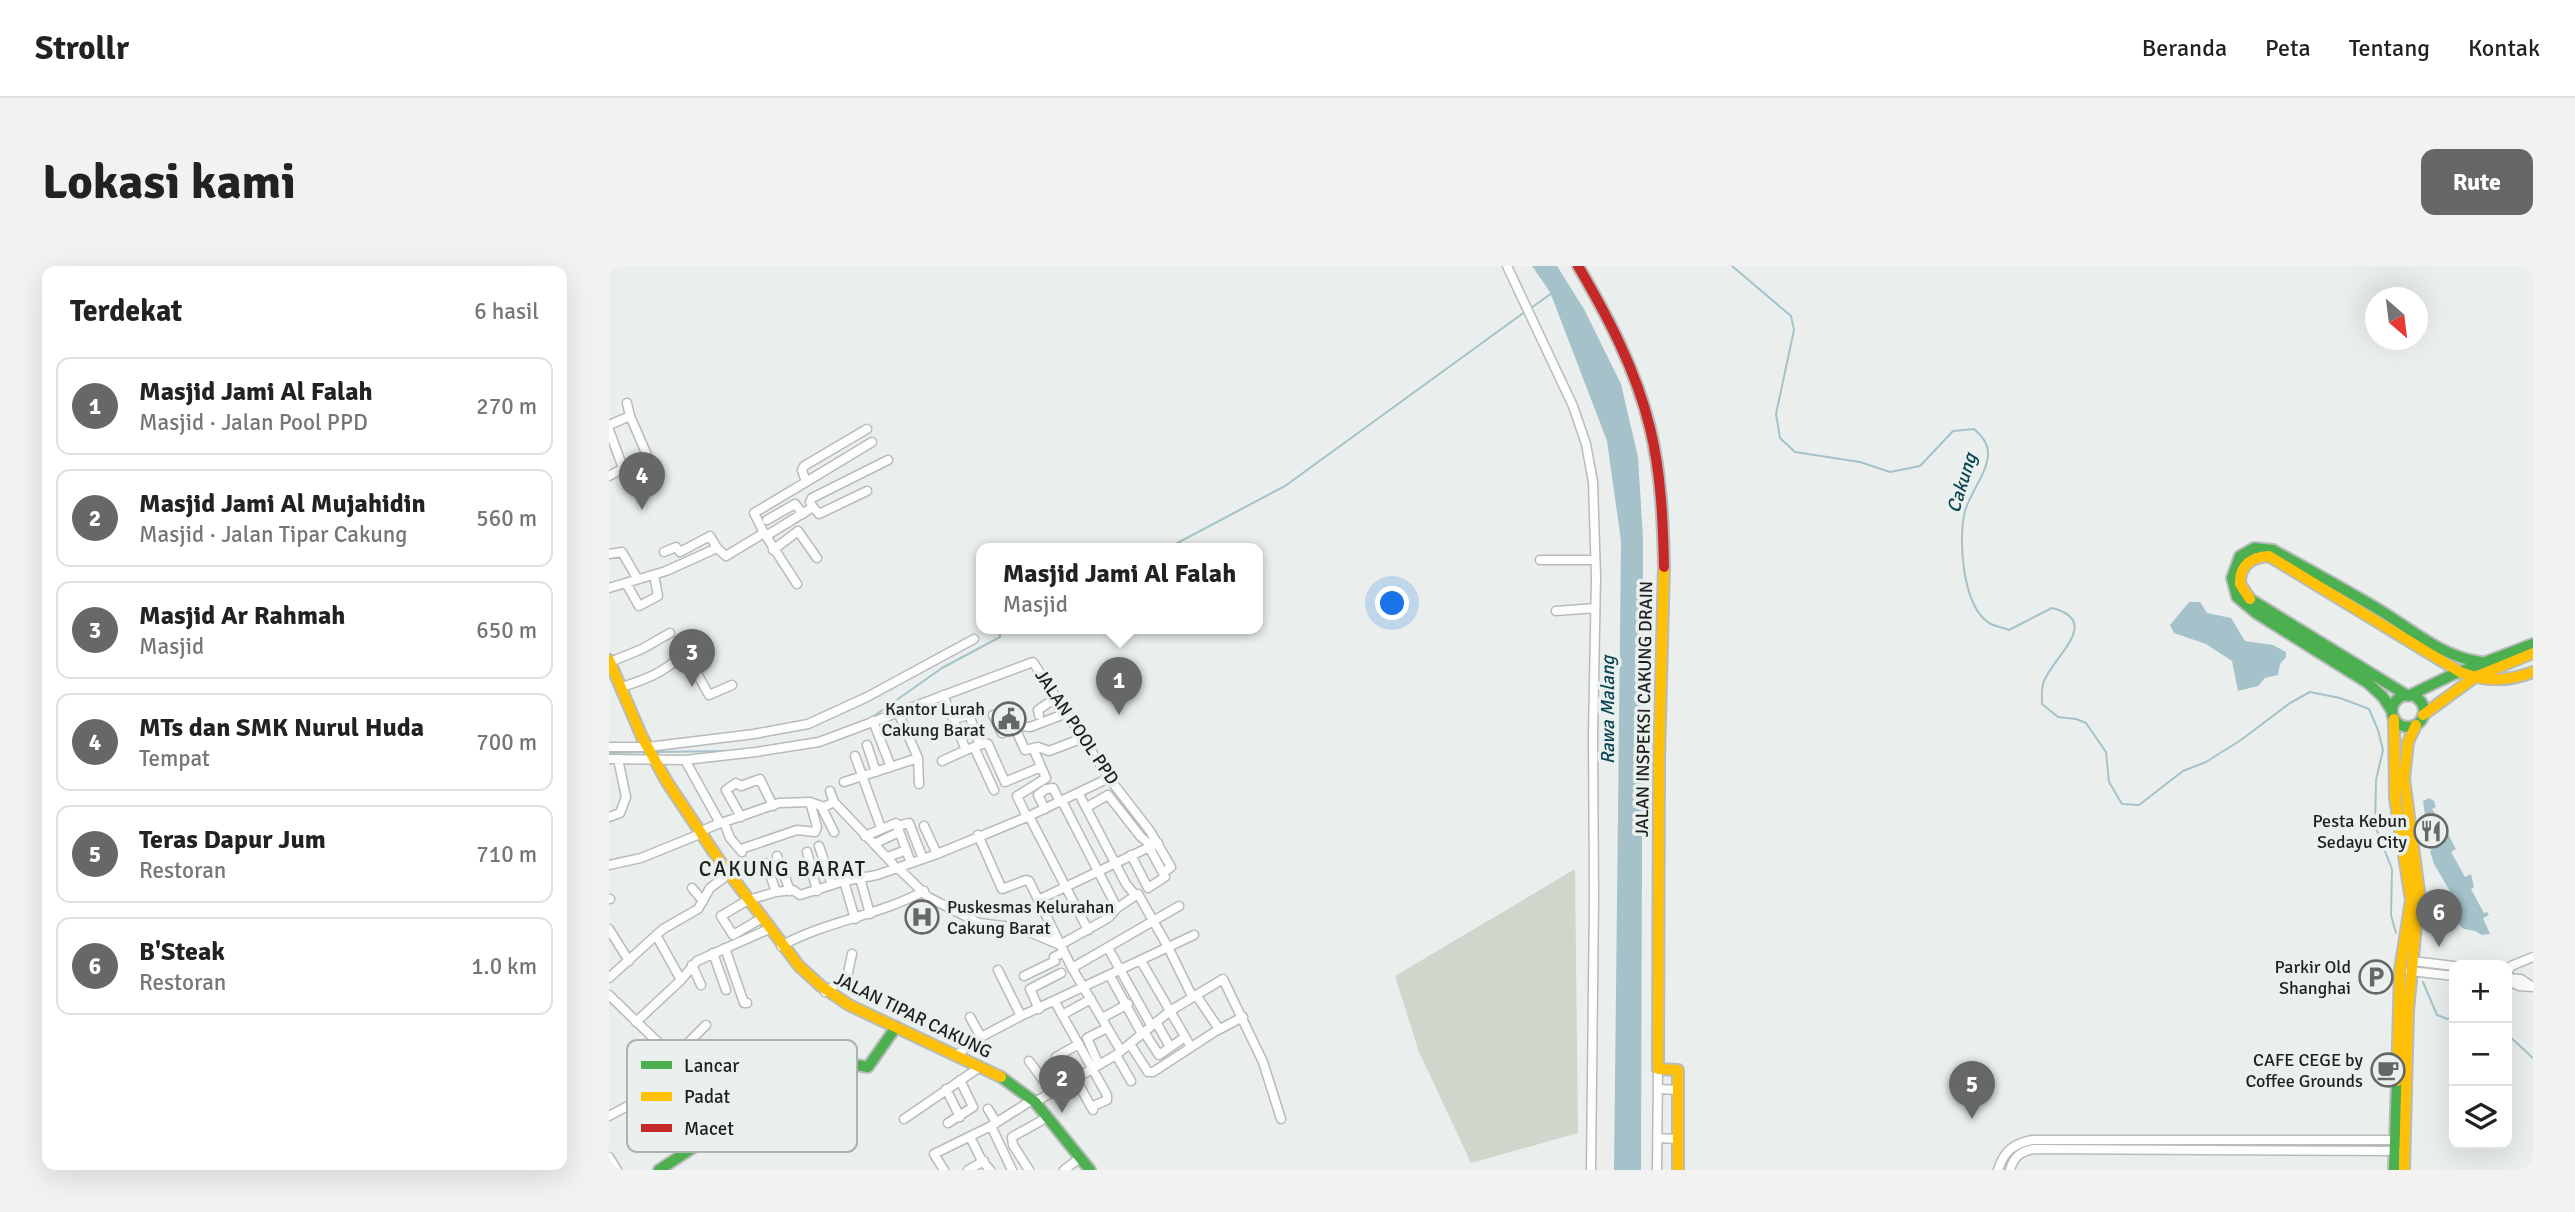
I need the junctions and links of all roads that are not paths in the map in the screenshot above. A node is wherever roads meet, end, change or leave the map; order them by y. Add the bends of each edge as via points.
1 (1507, 266) edge
2 (1578, 266) edge
3 (627, 403) dead end
4 (629, 416) junction
5 (609, 427) edge
6 (867, 429) dead end
7 (872, 442) dead end
8 (888, 460) dead end
9 (623, 468) junction
10 (609, 476) edge
11 (806, 482) junction
12 (867, 491) dead end
13 (813, 507) junction
14 (803, 514) junction
15 (767, 520) dead end
16 (765, 534) junction
17 (717, 548) junction
18 (773, 550) junction
19 (664, 552) dead end
20 (609, 554) edge
21 (817, 558) dead end
22 (1595, 560) junction
23 (1540, 561) dead end
24 (654, 575) junction
25 (638, 578) junction
26 (626, 583) junction
27 (797, 584) dead end
28 (609, 588) edge
29 (1595, 608) junction
30 (1556, 611) dead end
31 (2378, 616) junction
32 (670, 633) dead end
33 (2533, 636) edge
34 (974, 639) dead end
35 (2529, 650) edge
36 (2498, 657) junction
37 (609, 661) edge
38 (2486, 662) junction
39 (2462, 672) junction
40 (2533, 672) edge
41 (2475, 677) junction
42 (732, 685) dead end
43 (622, 687) junction
44 (943, 695) junction
45 (2407, 695) junction
46 (1057, 697) junction
47 (898, 712) junction
48 (1067, 713) junction
49 (1039, 715) dead end
50 (2393, 715) junction
51 (2423, 715) junction
52 (993, 716) dead end
53 (953, 719) junction
54 (873, 722) junction
55 (2416, 725) junction
56 (1015, 728) junction
57 (1083, 738) junction
58 (867, 745) dead end
59 (609, 747) edge
60 (973, 747) junction
61 (1033, 748) junction
62 (651, 753) junction
63 (855, 756) dead end
64 (918, 758) junction
65 (613, 759) edge
66 (685, 760) junction
67 (942, 761) dead end
68 (891, 767) junction
69 (1041, 767) junction
70 (876, 772) junction
71 (861, 777) junction
72 (1109, 778) junction
73 (844, 782) dead end
74 (919, 784) dead end
75 (994, 790) dead end
76 (830, 791) dead end
77 (1079, 794) junction
78 (810, 802) junction
79 (1061, 802) junction
80 (834, 803) junction
81 (773, 806) junction
82 (821, 806) junction
83 (1087, 807) junction
84 (1045, 809) junction
85 (1139, 816) junction
86 (609, 817) edge
87 (741, 817) junction
88 (1028, 817) junction
89 (722, 823) junction
90 (1129, 823) junction
91 (924, 826) dead end
92 (881, 828) junction
93 (898, 829) junction
94 (834, 832) dead end
95 (699, 833) junction
96 (978, 835) junction
97 (865, 836) junction
98 (874, 844) junction
99 (1153, 845) junction
100 (819, 846) dead end
101 (906, 849) junction
102 (807, 852) dead end
103 (937, 853) junction
104 (1131, 855) junction
105 (777, 856) dead end
106 (923, 859) junction
107 (1115, 862) junction
108 (766, 863) dead end
109 (893, 863) junction
110 (911, 863) junction
111 (609, 865) edge
112 (1098, 871) junction
113 (729, 874) junction
114 (860, 878) junction
115 (844, 881) junction
116 (832, 885) junction
117 (692, 888) dead end
118 (1066, 888) junction
119 (790, 891) junction
120 (817, 891) junction
121 (776, 892) junction
122 (923, 892) junction
123 (1135, 895) junction
124 (748, 900) junction
125 (1038, 900) junction
126 (703, 901) junction
127 (1179, 906) dead end
128 (1117, 908) junction
129 (870, 914) junction
130 (762, 918) junction
131 (855, 919) junction
132 (1154, 920) junction
133 (609, 929) edge
134 (769, 929) junction
135 (1088, 930) junction
136 (1194, 934) dead end
137 (656, 935) junction
138 (782, 946) junction
139 (1168, 947) junction
140 (725, 948) junction
141 (1108, 948) junction
142 (1062, 949) junction
143 (713, 953) junction
144 (852, 954) dead end
145 (2533, 957) edge
146 (629, 961) junction
147 (1142, 961) junction
148 (692, 965) junction
149 (2406, 965) junction
150 (2449, 966) edge
151 (2512, 966) edge
152 (1072, 968) junction
153 (998, 970) dead end
154 (1122, 970) junction
155 (1061, 973) dead end
156 (2449, 975) edge
157 (1024, 976) dead end
158 (1110, 976) junction
159 (609, 978) edge
160 (681, 980) junction
161 (2512, 982) edge
162 (702, 985) dead end
163 (2533, 987) edge
164 (1083, 988) junction
165 (726, 990) dead end
166 (825, 992) junction
167 (609, 995) edge
168 (1194, 995) junction
169 (1091, 999) junction
170 (1137, 1000) junction
171 (1055, 1002) junction
172 (747, 1003) dead end
173 (1126, 1005) junction
174 (1039, 1009) junction
175 (1170, 1011) junction
176 (1062, 1015) junction
177 (1021, 1016) junction
178 (970, 1017) dead end
179 (1243, 1017) junction
180 (1102, 1018) junction
181 (636, 1022) junction
182 (706, 1025) dead end
183 (896, 1027) junction
184 (1107, 1028) junction
185 (1148, 1028) junction
186 (1219, 1029) junction
187 (981, 1037) junction
188 (1185, 1037) junction
189 (654, 1040) edge
190 (691, 1040) edge
191 (1079, 1044) junction
192 (1130, 1044) junction
193 (1170, 1046) junction
194 (1191, 1047) junction
195 (1118, 1053) junction
196 (955, 1056) junction
197 (1056, 1057) dead end
198 (1030, 1061) dead end
199 (857, 1065) edge
200 (1097, 1067) junction
201 (979, 1068) junction
202 (1658, 1069) junction
203 (1075, 1078) junction
204 (960, 1080) junction
205 (1131, 1081) dead end
206 (946, 1089) junction
207 (1658, 1089) junction
208 (1678, 1090) junction
209 (1053, 1093) junction
210 (1033, 1101) junction
211 (627, 1106) edge
212 (988, 1109) dead end
213 (609, 1115) edge
214 (960, 1116) junction
215 (1048, 1117) junction
216 (904, 1119) dead end
217 (1281, 1119) dead end
218 (948, 1123) dead end
219 (993, 1124) junction
220 (969, 1137) junction
221 (1657, 1138) junction
222 (1678, 1139) junction
223 (2213, 1145) junction
224 (2400, 1145) junction
225 (685, 1153) edge
226 (609, 1157) edge
227 (1080, 1158) junction
228 (984, 1161) junction
229 (617, 1170) edge
230 (659, 1170) edge
231 (944, 1170) edge
232 (968, 1170) edge
233 (990, 1170) edge
234 (1012, 1170) edge
235 (1029, 1170) edge
236 (1064, 1170) edge
237 (1090, 1170) edge
238 (1591, 1170) edge
239 (1657, 1170) edge
240 (1678, 1170) edge
241 (1999, 1170) edge
242 (2010, 1170) edge
243 (2394, 1170) edge
244 (2404, 1170) edge

1 - 22 street via 1566,388 1586,444 1593,482
2 - 202 street, JALAN INSPEKSI CAKUNG DRAIN via 1635,383 1655,453 1664,569
3 - 4 street
4 - 5 street
4 - 9 street via 647,455
5 - 9 street
6 - 11 street via 804,466
7 - 11 street
8 - 13 street via 811,499
9 - 10 street
11 - 16 street via 754,513
12 - 13 street via 819,514
13 - 14 street
14 - 15 street via 796,505
14 - 16 street
16 - 17 street via 726,556
16 - 18 street
17 - 19 street via 709,536 680,552 676,547
17 - 24 street
18 - 21 street via 799,531
18 - 27 street
20 - 25 street via 622,552
22 - 23 street
22 - 29 street
24 - 25 street
24 - 26 street via 659,594 639,606
25 - 26 street
26 - 28 street
29 - 30 street
29 - 238 street
31 - 38 street via 2452,656
31 - 39 street
31 - 45 street via 2269,556 2251,559 2240,575 2240,586 2249,598
31 - 50 street via 2269,549 2247,551 2232,573 2235,594 2247,606 2368,682
32 - 37 street
33 - 36 street
34 - 62 street via 816,722
35 - 36 street
35 - 41 street
36 - 38 street
37 - 43 street, JALAN TIPAR CAKUNG
38 - 39 street
39 - 41 street
39 - 45 street
40 - 41 street via 2500,681
41 - 51 street
42 - 43 street via 709,695 688,649 661,672
43 - 62 street, JALAN TIPAR CAKUNG
44 - 46 street, JALAN POOL PPD via 1033,662
44 - 47 street, JALAN POOL PPD
44 - 53 street
45 - 50 street via 2396,701
45 - 51 street via 2420,701
46 - 48 street, JALAN POOL PPD
46 - 49 street via 1038,710
47 - 54 street, JALAN POOL PPD
47 - 64 street
48 - 56 street
48 - 57 street, JALAN POOL PPD
50 - 55 street via 2403,727
50 - 149 street via 2395,798 2411,900
51 - 55 street
52 - 56 street via 1001,733
53 - 60 street
53 - 60 street via 969,715
54 - 66 street, JALAN POOL PPD via 818,742
54 - 68 street
55 - 149 street via 2407,740 2404,767 2420,906
56 - 61 street via 1024,749
57 - 61 street via 1049,751
57 - 72 street, JALAN POOL PPD
58 - 70 street
59 - 62 street
60 - 67 street
60 - 69 street via 988,744 1005,782
60 - 75 street
61 - 69 street
62 - 65 street
62 - 66 street, JALAN POOL PPD
62 - 95 street, JALAN TIPAR CAKUNG
63 - 71 street
64 - 68 street
64 - 74 street
65 - 86 street via 626,797 620,813
66 - 89 street
68 - 70 street
69 - 88 street via 1045,780 1017,796
70 - 71 street
71 - 73 street
71 - 92 street
72 - 77 street
72 - 85 street, JALAN POOL PPD
76 - 80 street
77 - 79 street
77 - 83 street
78 - 81 street
78 - 82 street
78 - 89 street via 815,832 797,830 741,851
79 - 84 street
79 - 84 street via 1052,788 1046,789 1038,794
79 - 112 street
80 - 82 street
80 - 97 street
81 - 87 street
81 - 87 street via 760,779 741,786 736,783 726,789
82 - 94 street
83 - 90 street via 1108,795
83 - 107 street
84 - 88 street
85 - 90 street
85 - 99 street, JALAN POOL PPD
87 - 89 street
88 - 96 street
88 - 118 street
89 - 95 street
90 - 99 street
91 - 103 street
92 - 93 street via 895,822
92 - 97 street
93 - 98 street
93 - 101 street
93 - 106 street via 909,823
95 - 111 street via 641,858
95 - 113 street, JALAN TIPAR CAKUNG
96 - 103 street
96 - 125 street via 1002,889 1026,880
97 - 98 street
98 - 109 street
99 - 104 street
99 - 104 street, JALAN POOL PPD via 1171,866 1163,873 1164,880 1148,888
100 - 116 street
101 - 109 street
101 - 110 street
102 - 120 street
103 - 106 street
104 - 107 street
105 - 119 street
106 - 110 street
107 - 112 street
107 - 123 street
108 - 121 street
109 - 110 street
109 - 114 street
109 - 122 street
112 - 118 street
112 - 128 street
113 - 124 street, JALAN TIPAR CAKUNG
113 - 126 street
114 - 115 street
114 - 129 street
115 - 116 street
115 - 131 street
116 - 120 street
117 - 126 street
118 - 125 street
118 - 135 street
119 - 120 street via 799,895
119 - 121 street
121 - 124 street
122 - 129 street via 909,904
122 - 142 street via 979,923 1020,928
123 - 128 street
123 - 132 street
124 - 130 street, JALAN TIPAR CAKUNG
124 - 130 street via 721,916 731,933
125 - 142 street
126 - 137 street via 698,909
127 - 132 street
128 - 135 street
129 - 131 street
130 - 134 street, JALAN TIPAR CAKUNG
131 - 138 street
132 - 139 street
132 - 141 street
133 - 146 street
134 - 138 street, JALAN TIPAR CAKUNG
134 - 140 street
135 - 142 street
136 - 139 street
137 - 146 street
137 - 160 street
138 - 166 street, JALAN TIPAR CAKUNG
139 - 147 street
139 - 168 street
140 - 143 street
140 - 172 street
141 - 152 street
141 - 154 street
142 - 152 street
142 - 157 street via 1055,961
143 - 148 street
143 - 165 street
144 - 166 street via 848,977
145 - 151 street
146 - 159 street
147 - 154 street
147 - 175 street
148 - 160 street
148 - 162 street
149 - 150 street
149 - 156 street
149 - 224 street
152 - 164 street
153 - 177 street
154 - 158 street
154 - 170 street
155 - 174 street via 1030,989
158 - 164 street
158 - 173 street
160 - 181 street
161 - 163 street
164 - 169 street
164 - 171 street
166 - 183 street, JALAN TIPAR CAKUNG
167 - 181 street
168 - 175 street
168 - 179 street via 1223,979
168 - 186 street
169 - 176 street
169 - 180 street
170 - 173 street
170 - 185 street
171 - 174 street
171 - 176 street
173 - 180 street
173 - 185 street
174 - 177 street
175 - 185 street
175 - 188 street
176 - 191 street
177 - 187 street
178 - 187 street
179 - 186 street
179 - 217 street
180 - 184 street
181 - 189 street
182 - 190 street
183 - 196 street, JALAN TIPAR CAKUNG
183 - 199 street via 868,1067
184 - 195 street
184 - 200 street via 1087,1038
185 - 192 street
185 - 193 street
185 - 193 street via 1159,1055
186 - 194 street
187 - 196 street
188 - 193 street
188 - 194 street
191 - 197 street
191 - 200 street
192 - 194 street via 1151,1073
192 - 195 street
195 - 200 street
195 - 205 street
196 - 201 street, JALAN TIPAR CAKUNG
198 - 209 street
200 - 203 street
200 - 203 street via 1108,1098 1092,1109
201 - 204 street
201 - 210 street, JALAN TIPAR CAKUNG via 1005,1079
202 - 207 street, JALAN INSPEKSI CAKUNG DRAIN
202 - 208 street via 1677,1069
203 - 209 street
204 - 206 street
204 - 214 street via 973,1107
206 - 214 street
206 - 216 street
207 - 208 street
207 - 221 street, JALAN INSPEKSI CAKUNG DRAIN
208 - 222 street
209 - 210 street
210 - 215 street, JALAN TIPAR CAKUNG
210 - 219 street
211 - 213 street
212 - 219 street
214 - 218 street
215 - 227 street, JALAN TIPAR CAKUNG
215 - 235 street via 1012,1137
219 - 220 street
219 - 234 street
220 - 228 street
220 - 231 street via 935,1154
221 - 222 street
221 - 239 street, JALAN INSPEKSI CAKUNG DRAIN
222 - 240 street
223 - 224 street
223 - 241 street via 2032,1140 2008,1149
223 - 242 street via 2035,1149 2017,1156
224 - 243 street
224 - 244 street
225 - 230 street
226 - 229 street
227 - 236 street
227 - 237 street, JALAN TIPAR CAKUNG
228 - 232 street
228 - 233 street

